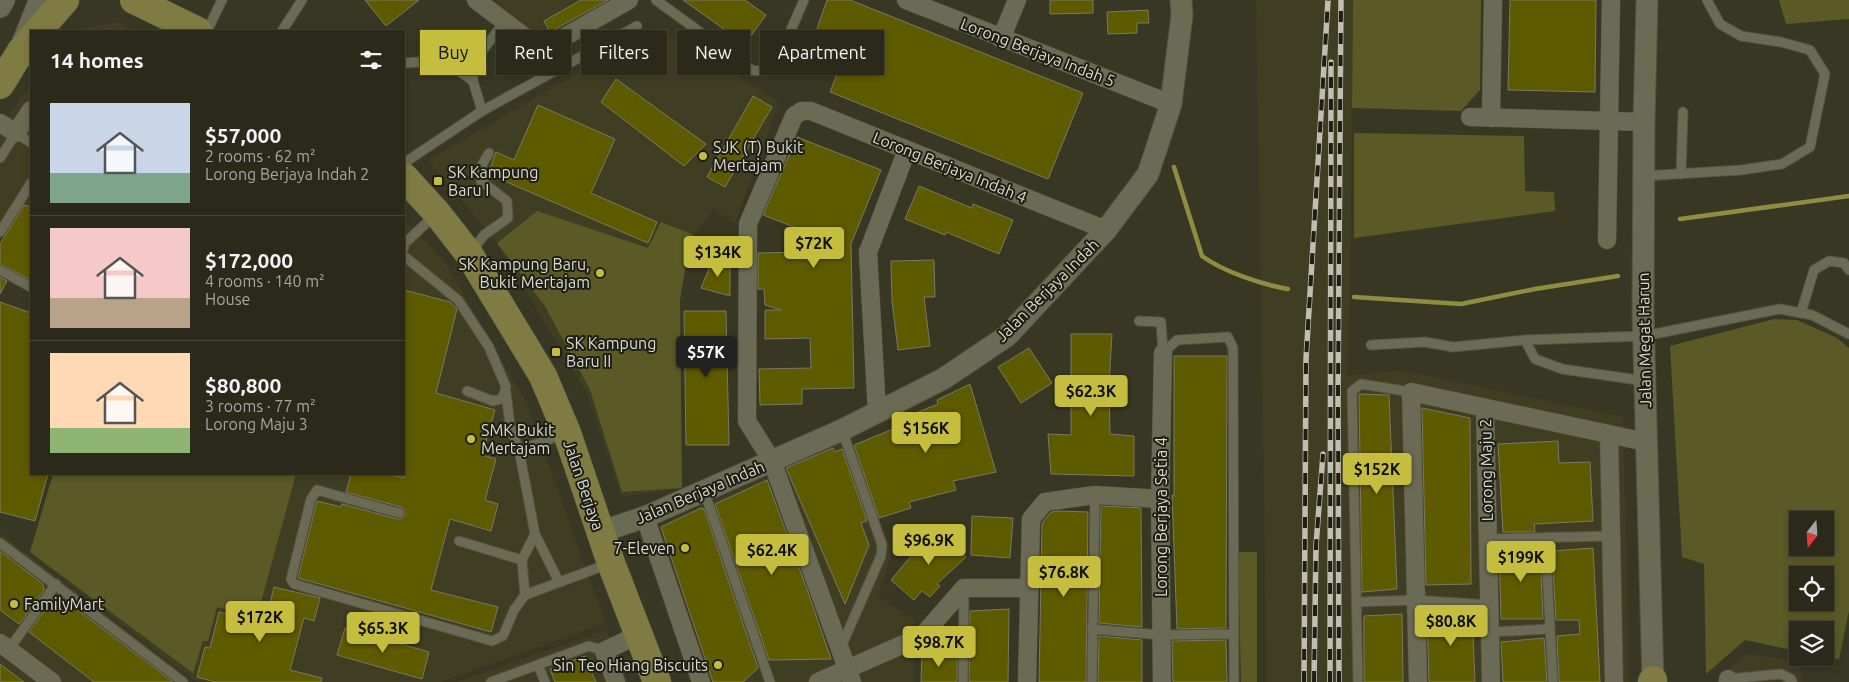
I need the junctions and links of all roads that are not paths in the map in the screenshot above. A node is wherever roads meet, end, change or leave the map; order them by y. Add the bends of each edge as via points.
1 (4, 0) edge
2 (42, 0) edge
3 (65, 0) edge
4 (134, 0) edge
5 (222, 0) edge
6 (302, 0) edge
7 (476, 0) edge
8 (629, 0) edge
9 (656, 0) edge
10 (804, 0) edge
11 (906, 0) edge
12 (1017, 0) edge
13 (1181, 0) edge
14 (1493, 0) edge
15 (1611, 0) edge
16 (1647, 0) edge
17 (1707, 0) edge
18 (0, 7) edge
19 (505, 22) junction
20 (637, 26) dead end
21 (33, 30) edge
22 (39, 30) edge
23 (196, 30) edge
24 (207, 30) edge
25 (283, 30) edge
26 (1001, 39) junction
27 (30, 41) edge
28 (405, 63) edge
29 (473, 81) junction
30 (0, 85) edge
31 (1171, 104) junction
32 (482, 111) junction
33 (1683, 112) dead end
34 (30, 114) edge
35 (1470, 117) dead end
36 (1491, 118) junction
37 (1609, 121) junction
38 (1644, 122) junction
39 (0, 123) edge
40 (24, 138) edge
41 (907, 150) junction
42 (489, 154) dead end
43 (0, 158) edge
44 (405, 162) edge
45 (1681, 174) junction
46 (1643, 176) junction
47 (405, 178) edge
48 (30, 185) edge
49 (437, 213) junction
50 (1106, 230) junction
51 (0, 232) edge
52 (1607, 240) dead end
53 (405, 242) edge
54 (469, 254) junction
55 (405, 257) edge
56 (0, 270) edge
57 (1849, 270) edge
58 (30, 286) edge
59 (1802, 313) junction
60 (1138, 321) dead end
61 (1849, 333) edge
62 (1644, 336) junction
63 (1525, 340) junction
64 (1371, 345) dead end
65 (1163, 353) junction
66 (1645, 381) junction
67 (506, 387) junction
68 (467, 391) dead end
69 (1411, 392) junction
70 (1485, 408) junction
71 (877, 412) junction
72 (842, 430) junction
73 (567, 433) junction
74 (1609, 434) junction
75 (1646, 442) junction
76 (519, 450) junction
77 (772, 462) junction
78 (704, 491) junction
79 (1095, 495) junction
80 (1160, 500) junction
81 (399, 513) dead end
82 (645, 516) junction
83 (600, 532) junction
84 (535, 534) junction
85 (1611, 536) junction
86 (1545, 537) junction
87 (1488, 539) junction
88 (459, 541) dead end
89 (0, 543) edge
90 (522, 560) junction
91 (611, 563) junction
92 (559, 582) junction
93 (56, 584) junction
94 (964, 588) junction
95 (1030, 588) junction
96 (525, 595) junction
97 (1416, 600) junction
98 (1357, 602) junction
99 (1489, 605) junction
100 (1092, 629) junction
101 (1550, 629) junction
102 (1490, 632) junction
103 (1234, 634) junction
104 (638, 635) junction
105 (1161, 635) junction
106 (4, 646) edge
107 (604, 650) junction
108 (840, 650) junction
109 (538, 665) junction
110 (849, 676) edge
111 (1728, 680) edge
112 (1653, 681) edge
113 (52, 682) edge
114 (182, 682) edge
115 (491, 682) edge
116 (545, 682) edge
117 (616, 682) edge
118 (657, 682) edge
119 (701, 682) edge
120 (770, 682) edge
121 (818, 682) edge
122 (963, 682) edge
123 (1028, 682) edge
124 (1092, 682) edge
125 (1162, 682) edge
126 (1234, 682) edge
127 (1358, 682) edge
128 (1418, 682) edge
129 (1491, 682) edge
130 (1553, 682) edge
131 (1614, 682) edge
132 (1792, 682) edge

1 - 18 street
2 - 21 main road
3 - 22 main road
4 - 23 main road
5 - 24 lane
6 - 25 lane
7 - 19 street
8 - 19 street via 552,44 534,44
9 - 10 lane via 752,70 760,71 776,64
11 - 26 street, Lorong Berjaya Indah 5
12 - 26 street
13 - 31 street, Jalan Berjaya Indah
14 - 36 street
15 - 37 street
16 - 38 street, Jalan Megat Harun
17 - 45 lane via 1720,24 1741,36 1810,50 1825,74 1810,147 1782,164
19 - 29 lane via 482,51 472,70
20 - 32 lane
26 - 31 street, Lorong Berjaya Indah 5
27 - 30 main road
28 - 29 lane via 451,65
29 - 32 lane
31 - 50 street, Jalan Berjaya Indah via 1148,174
32 - 44 lane
33 - 45 lane
34 - 40 street
35 - 36 street
36 - 37 street
37 - 38 street
37 - 52 street
38 - 46 street, Jalan Megat Harun
39 - 40 street
40 - 43 lane
41 - 50 street, Lorong Berjaya Indah 4
41 - 71 street via 868,252
41 - 77 street, Lorong Berjaya Indah 4 via 812,111 802,111 794,116 748,224 747,421
42 - 54 lane via 482,165 481,181 507,201 508,218 484,235
45 - 46 lane
46 - 62 street, Jalan Megat Harun
47 - 49 main road, Jalan Berjaya
48 - 51 lane
49 - 53 lane
49 - 54 main road, Jalan Berjaya
50 - 71 street, Jalan Berjaya Indah via 1007,336 943,379
54 - 73 main road, Jalan Berjaya via 543,376
55 - 67 lane via 458,300 489,347
56 - 58 lane
57 - 59 lane via 1844,263 1829,261 1814,270
59 - 61 lane
59 - 62 lane via 1780,309
60 - 65 lane via 1161,322
62 - 63 lane
62 - 66 street, Jalan Megat Harun
63 - 64 lane via 1453,347 1425,342
63 - 66 lane via 1535,359 1562,369
65 - 80 street, Lorong Berjaya Setia 4
65 - 103 lane via 1177,340 1228,337 1234,348
66 - 75 street, Jalan Megat Harun
67 - 68 lane via 502,399 493,401
67 - 76 lane via 510,426
69 - 70 street
69 - 97 street
69 - 98 lane via 1361,384 1352,391
70 - 74 street
70 - 87 street, Lorong Maju 2
71 - 72 street, Jalan Berjaya Indah
72 - 77 street, Jalan Berjaya Indah
72 - 108 lane via 882,545 881,556
73 - 76 lane
73 - 83 main road, Jalan Berjaya
74 - 75 street
74 - 85 street
75 - 112 street, Jalan Megat Harun
76 - 84 lane
77 - 78 street, Jalan Berjaya Indah
77 - 108 street
78 - 82 street, Jalan Berjaya Indah
78 - 120 lane
79 - 80 street
79 - 95 street via 1045,502 1031,519
79 - 100 lane
80 - 105 street, Lorong Berjaya Setia 4
81 - 96 lane via 317,490 311,499 292,579 294,584 492,641 504,636 514,610
82 - 83 street, Jalan Berjaya Indah
82 - 119 street
83 - 91 main road, Jalan Berjaya
84 - 90 lane
84 - 92 lane
85 - 86 lane
85 - 131 street
86 - 87 lane
86 - 101 lane
87 - 99 street, Lorong Maju 2
88 - 90 lane
89 - 93 lane
90 - 96 lane
91 - 92 lane
91 - 104 main road, Jalan Berjaya
92 - 96 lane
93 - 106 lane
93 - 114 lane
94 - 95 street
94 - 110 street via 922,636
94 - 122 lane
95 - 123 street
97 - 98 lane
97 - 99 lane
97 - 128 street
98 - 127 lane
99 - 102 street, Lorong Maju 2
100 - 105 lane
100 - 124 lane
101 - 102 lane
101 - 130 lane
102 - 129 street, Lorong Maju 2
103 - 105 lane
103 - 126 lane
104 - 107 street
104 - 118 main road, Jalan Berjaya
105 - 125 street, Lorong Berjaya Setia 4
106 - 113 street
107 - 109 lane via 589,646
107 - 117 street
108 - 110 street
109 - 115 lane
109 - 116 lane
110 - 121 street
111 - 132 lane via 1781,674

